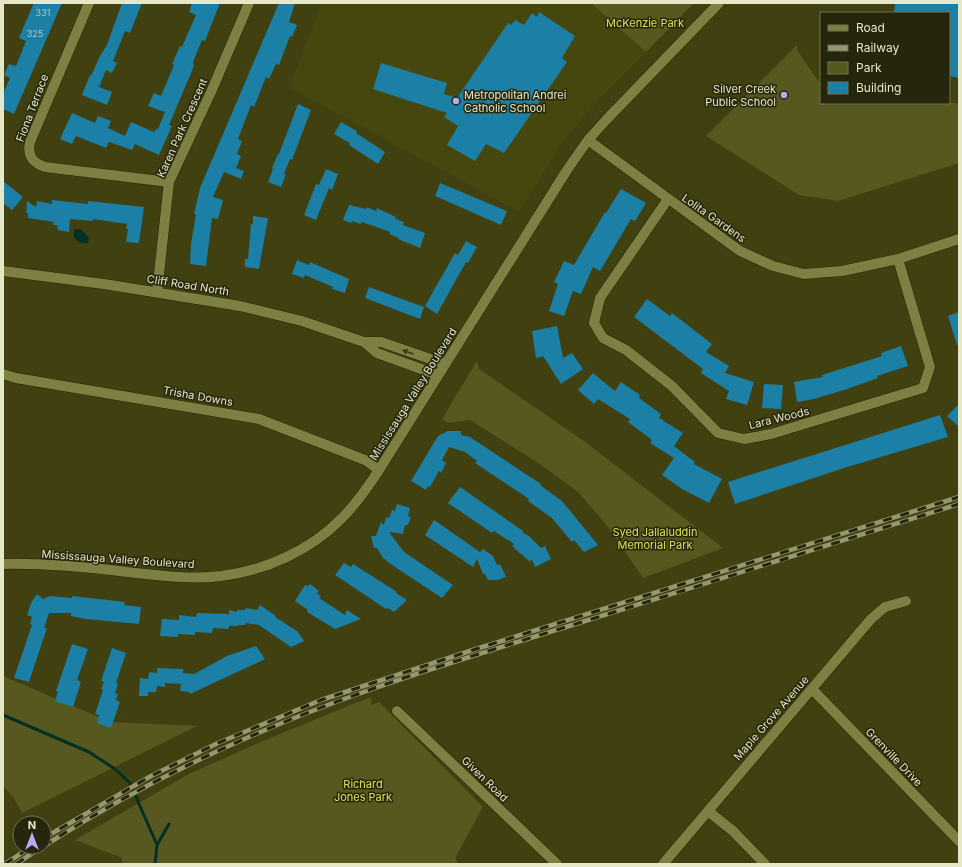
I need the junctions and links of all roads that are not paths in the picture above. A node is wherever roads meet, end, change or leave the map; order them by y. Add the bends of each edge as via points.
1 (89, 3) edge
2 (249, 3) edge
3 (719, 3) edge
4 (588, 140) junction
5 (169, 182) junction
6 (668, 199) junction
7 (959, 239) edge
8 (898, 259) junction
9 (3, 270) edge
10 (157, 292) junction
11 (364, 342) junction
12 (445, 364) junction
13 (3, 374) edge
14 (438, 375) junction
15 (379, 470) junction
16 (3, 564) edge
17 (906, 601) dead end
18 (812, 689) junction
19 (397, 711) dead end
20 (708, 811) junction
21 (959, 841) edge
22 (557, 864) edge
23 (663, 864) edge
24 (765, 864) edge

1 - 5 street, Fiona Terrace via 30,142 30,155 36,164 46,167
2 - 5 street, Karen Park Crescent
3 - 4 street, Mississauga Valley Boulevard
4 - 6 street, Lolita Gardens
4 - 12 street, Mississauga Valley Boulevard
5 - 10 street, Karen Park Crescent
6 - 8 street, Lolita Gardens via 740,251 773,266 804,274 842,271
6 - 8 street, Lara Woods via 600,298 594,323 603,338 626,350 672,386 718,433 744,438 771,434 923,388 930,367
7 - 8 street, Lolita Gardens
9 - 10 street, Cliff Road North
10 - 11 street, Cliff Road North via 267,311
12 -> 11 street, Cliff Road North via 381,342
11 - 14 street, Cliff Road North via 377,353
12 - 14 street, Mississauga Valley Boulevard
13 - 15 street, Trisha Downs via 259,419 365,460
14 - 15 street, Mississauga Valley Boulevard
15 - 16 street, Mississauga Valley Boulevard via 358,501 321,537 282,559 250,571 221,576 187,577
17 - 18 street, Maple Grove Avenue via 885,607 871,619
18 - 20 street, Maple Grove Avenue
18 - 21 street, Grenville Drive
19 - 22 street, Given Road
20 - 23 street, Maple Grove Avenue
20 - 24 street via 733,831

